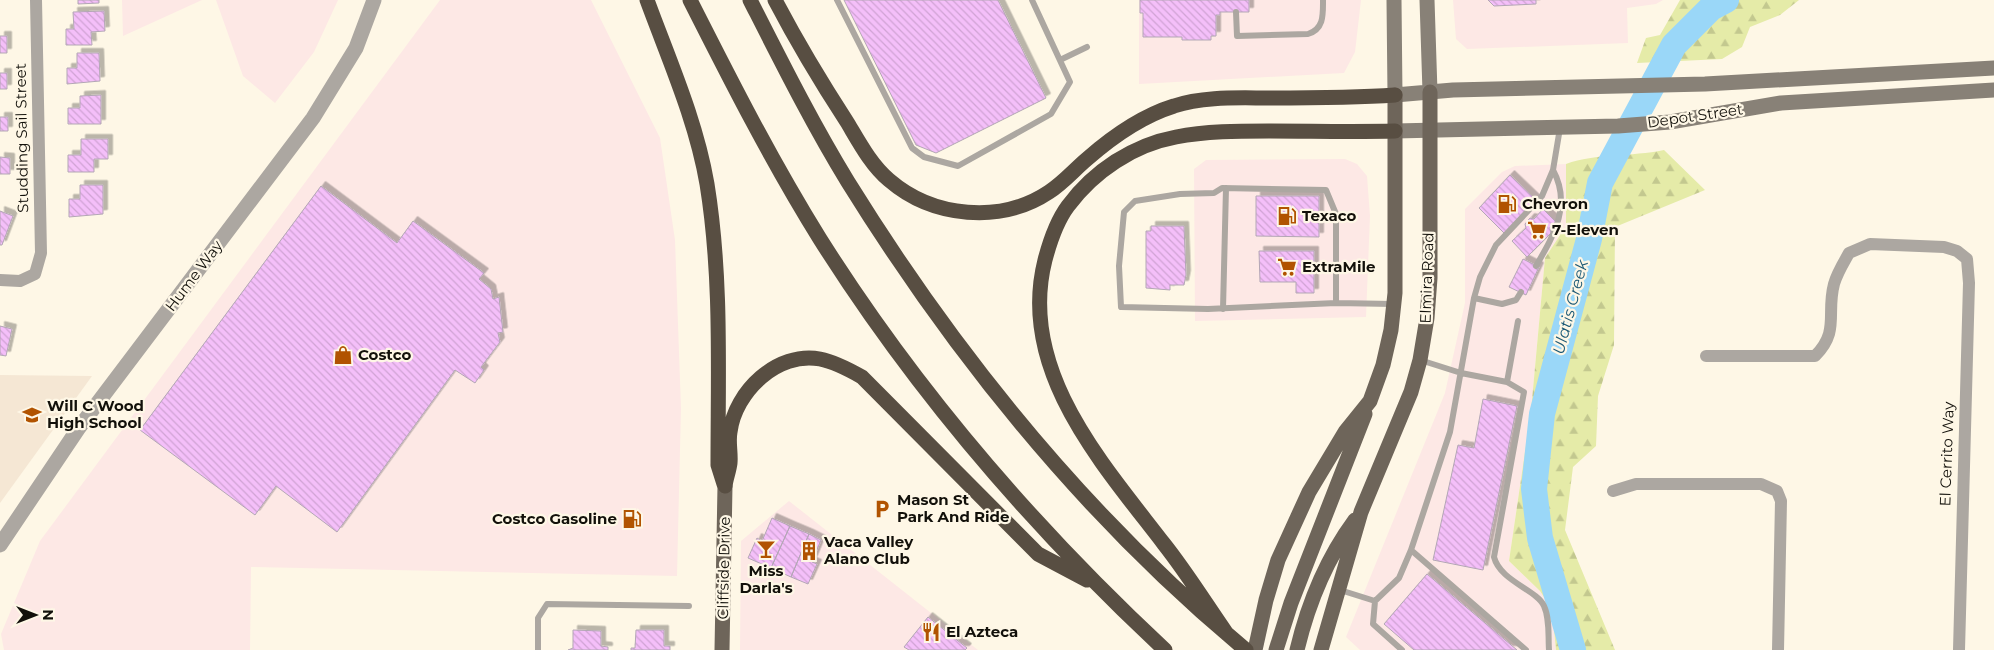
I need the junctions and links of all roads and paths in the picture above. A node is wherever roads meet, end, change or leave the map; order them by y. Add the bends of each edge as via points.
1 (36, 0) edge
2 (374, 0) edge
3 (647, 0) edge
4 (690, 0) edge
5 (750, 0) edge
6 (775, 0) edge
7 (837, 0) edge
8 (1032, 0) edge
9 (1323, 0) edge
10 (1394, 0) edge
11 (1427, 0) edge
12 (1236, 12) dead end
13 (1087, 47) dead end
14 (1060, 60) junction
15 (1994, 68) edge
16 (1994, 90) edge
17 (1430, 92) junction
18 (1395, 94) junction
19 (1560, 127) junction
20 (1395, 131) junction
21 (1430, 131) junction
22 (1553, 170) junction
23 (1226, 188) junction
24 (1536, 266) dead end
25 (0, 280) edge
26 (1520, 292) dead end
27 (1474, 298) junction
28 (1336, 303) junction
29 (1394, 304) junction
30 (1223, 309) junction
31 (1518, 322) dead end
32 (1706, 356) dead end
33 (1420, 360) junction
34 (1461, 373) junction
35 (1507, 382) junction
36 (1370, 401) junction
37 (725, 486) junction
38 (1613, 491) dead end
39 (1361, 512) junction
40 (0, 545) edge
41 (1411, 550) junction
42 (1100, 587) junction
43 (1340, 590) junction
44 (1375, 602) junction
45 (689, 606) dead end
46 (1227, 634) junction
47 (538, 650) edge
48 (722, 650) edge
49 (1165, 650) edge
50 (1246, 650) edge
51 (1255, 650) edge
52 (1276, 650) edge
53 (1296, 650) edge
54 (1321, 650) edge
55 (1402, 650) edge
56 (1526, 650) edge
57 (1549, 650) edge
58 (1778, 650) edge
59 (1959, 650) edge

1 - 25 street, Studding Sail Street via 41,253 35,274 20,281
2 - 40 street, Hume Way via 356,48 313,118 78,429
3 - 37 highway via 688,109 707,183 718,288 718,465
4 - 42 highway via 775,164 870,314 986,465
5 - 46 highway via 847,180 912,280 973,364 1050,457 1106,518
6 - 18 highway via 818,76 868,155 888,180 914,198 964,213 988,213 1029,203 1050,192 1111,139 1144,118 1175,105 1235,98 1352,98
7 - 14 lane via 912,148 924,157 958,166 1052,114 1070,82
8 - 14 lane
9 - 12 lane via 1322,24 1308,34 1237,36
10 - 18 main road
11 - 17 main road
13 - 14 lane
15 - 17 main road, Depot Street via 1705,84
16 - 19 main road, Depot Street via 1781,103 1670,122
17 - 18 main road, Depot Street
17 - 21 main road, Elmira Road
18 - 20 main road
19 - 21 main road, Depot Street
19 - 22 lane
20 - 21 main road, Depot Street
20 - 29 main road
20 - 46 highway via 1229,131 1157,142 1120,159 1091,180 1062,214 1050,240 1039,300 1041,334 1048,365 1059,392 1101,460
21 - 33 main road, Elmira Road via 1430,278 1428,318
22 - 24 lane via 1560,182 1561,209 1556,231
22 - 27 lane via 1534,207 1496,245 1480,277
23 - 28 lane via 1326,190 1336,214
23 - 30 lane
23 - 30 lane via 1214,193 1180,194 1135,202 1124,212 1119,266 1122,307
26 - 27 lane via 1516,300 1502,304
27 - 34 lane
28 - 29 lane
28 - 30 lane
29 - 36 main road via 1383,365
31 - 35 lane
32 - 59 street, El Cerrito Way via 1814,356 1826,344 1834,284 1839,272 1849,253 1870,244 1944,247 1967,259
33 - 34 lane
33 - 39 main road, Elmira Road via 1411,392
34 - 35 lane
34 - 41 lane via 1450,432
35 - 57 lane via 1524,392 1494,557 1501,571 1544,605
36 - 51 main road via 1344,432 1305,500 1278,560
36 - 52 main road via 1291,603
37 - 42 highway via 730,463 730,432 736,412 751,386 768,371 790,361 818,358 840,364 862,377 1038,554
37 - 48 main road, Cliffside Drive
38 - 58 street via 1636,484 1732,483 1761,484 1776,491 1781,501
39 - 43 main road, Elmira Road
39 - 53 main road, Elmira Road via 1334,551
41 - 44 lane via 1399,578
41 - 56 lane
42 - 49 highway
43 - 44 lane
43 - 54 main road, Elmira Road
44 - 55 lane via 1373,624
45 - 47 lane via 547,604 538,618
46 - 50 highway

